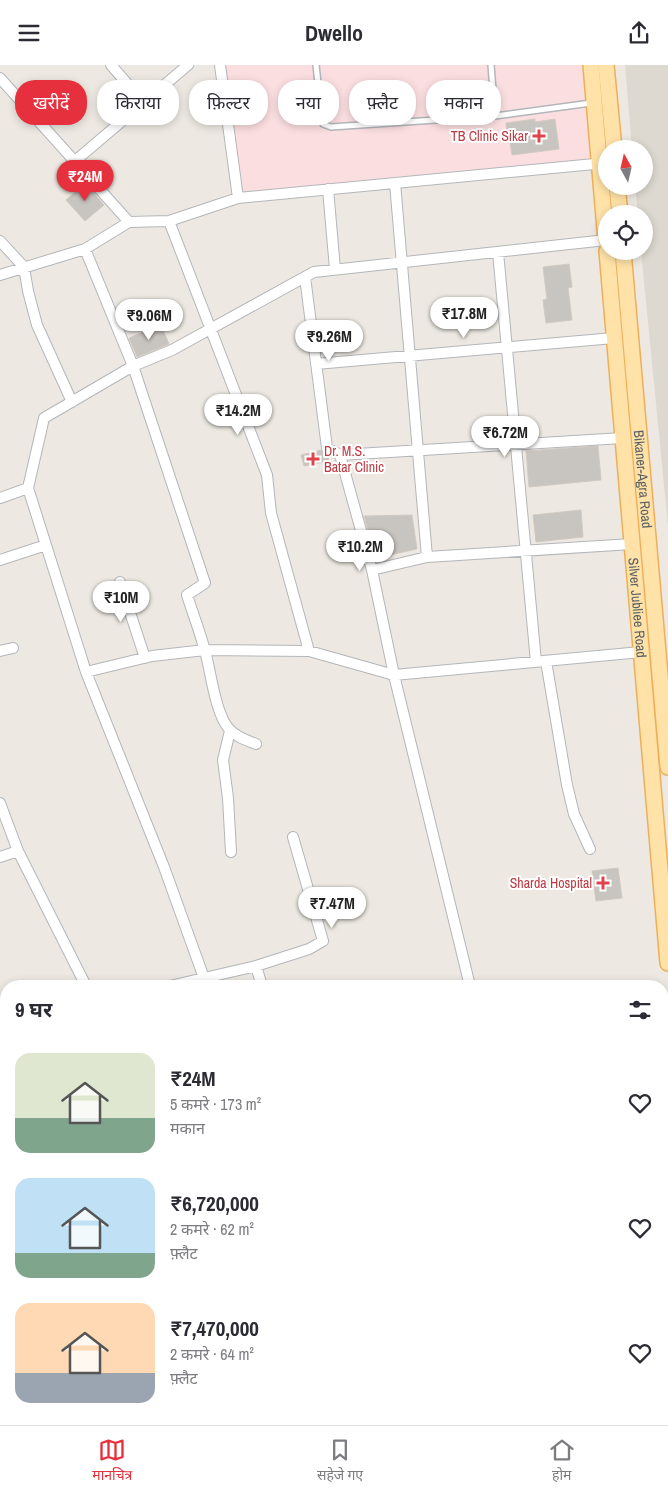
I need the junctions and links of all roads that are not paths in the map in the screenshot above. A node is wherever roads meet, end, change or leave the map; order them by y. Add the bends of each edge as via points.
1 (111, 65) edge
2 (188, 65) edge
3 (220, 65) edge
4 (316, 65) edge
5 (491, 65) edge
6 (591, 65) edge
7 (606, 65) edge
8 (0, 78) edge
9 (124, 80) edge
10 (171, 80) edge
11 (492, 80) edge
12 (594, 103) junction
13 (501, 115) edge
14 (426, 121) edge
15 (118, 125) edge
16 (599, 140) edge
17 (613, 140) edge
18 (75, 161) junction
19 (598, 164) edge
20 (395, 183) junction
21 (328, 189) junction
22 (238, 198) junction
23 (169, 221) junction
24 (129, 222) junction
25 (0, 241) edge
26 (598, 242) edge
27 (85, 249) junction
28 (498, 252) junction
29 (608, 260) edge
30 (624, 260) edge
31 (402, 262) junction
32 (24, 267) junction
33 (335, 269) junction
34 (0, 275) edge
35 (305, 277) junction
36 (210, 329) junction
37 (614, 338) junction
38 (507, 348) junction
39 (410, 355) junction
40 (316, 364) junction
41 (133, 366) junction
42 (72, 403) junction
43 (623, 438) junction
44 (516, 445) junction
45 (418, 451) junction
46 (340, 455) junction
47 (28, 488) junction
48 (0, 498) edge
49 (632, 544) junction
50 (46, 545) junction
51 (526, 550) junction
52 (427, 557) junction
53 (0, 560) edge
54 (372, 570) junction
55 (120, 582) dead end
56 (14, 648) dead end
57 (204, 650) junction
58 (0, 651) edge
59 (309, 651) junction
60 (641, 652) junction
61 (145, 658) junction
62 (541, 661) junction
63 (86, 672) junction
64 (394, 675) junction
65 (230, 731) junction
66 (256, 744) dead end
67 (667, 747) edge
68 (650, 748) junction
69 (668, 767) edge
70 (0, 803) edge
71 (293, 837) dead end
72 (590, 849) dead end
73 (18, 851) junction
74 (231, 852) dead end
75 (0, 857) edge
76 (668, 963) edge
77 (256, 966) junction
78 (204, 978) junction
79 (83, 980) edge
80 (196, 980) edge
81 (260, 980) edge
82 (469, 980) edge

1 - 9 street
2 - 10 street
3 - 22 street
4 - 14 lane via 324,124 331,127
5 - 11 lane
6 - 12 main road
7 - 17 main road
8 - 18 street
12 - 13 lane
12 - 16 main road
15 - 18 street
18 - 24 street
19 - 20 street
20 - 21 street
20 - 31 street
21 - 22 street
21 - 33 street
22 - 23 street
23 - 24 street
23 - 36 street
24 - 27 street
25 - 32 street
26 - 28 street
27 - 32 street
27 - 41 street
28 - 31 street
28 - 38 street
29 - 37 main road, Silver Jubliee Road
30 - 67 main road, Bikaner-Agra Road
31 - 33 street
31 - 39 street
32 - 34 street
32 - 42 street via 37,325
33 - 35 street via 314,272
35 - 36 street
35 - 40 street
36 - 41 street
36 - 59 street via 267,475 270,513
37 - 38 street
37 - 43 main road, Silver Jubliee Road
38 - 39 street
38 - 44 street
39 - 40 street
39 - 45 street
40 - 46 street via 327,448
41 - 42 street
41 - 57 street via 205,583 187,595
42 - 47 street via 44,418
43 - 44 street
43 - 49 main road, Silver Jubliee Road
44 - 45 street
44 - 51 street
45 - 46 street
45 - 52 street
46 - 54 street
47 - 48 street
47 - 50 street
49 - 51 street
49 - 60 main road, Silver Jubliee Road
50 - 53 street
50 - 63 street
51 - 52 street
51 - 62 street
52 - 54 street
54 - 64 street
55 - 61 street
56 - 58 street
57 - 59 street
57 - 61 street
57 - 65 street via 224,724
59 - 64 street
60 - 62 street
60 - 68 main road, Silver Jubliee Road
61 - 63 street
62 - 64 street
62 - 72 street via 574,814
63 - 78 street via 164,867
64 - 82 street
65 - 66 street
65 - 74 street via 223,760
67 - 68 street
67 - 69 main road, Bikaner-Agra Road
68 - 76 main road, Silver Jubliee Road
70 - 73 street
71 - 77 street via 322,941 309,949
73 - 75 street
73 - 79 street
77 - 78 street
77 - 81 street
78 - 80 street

